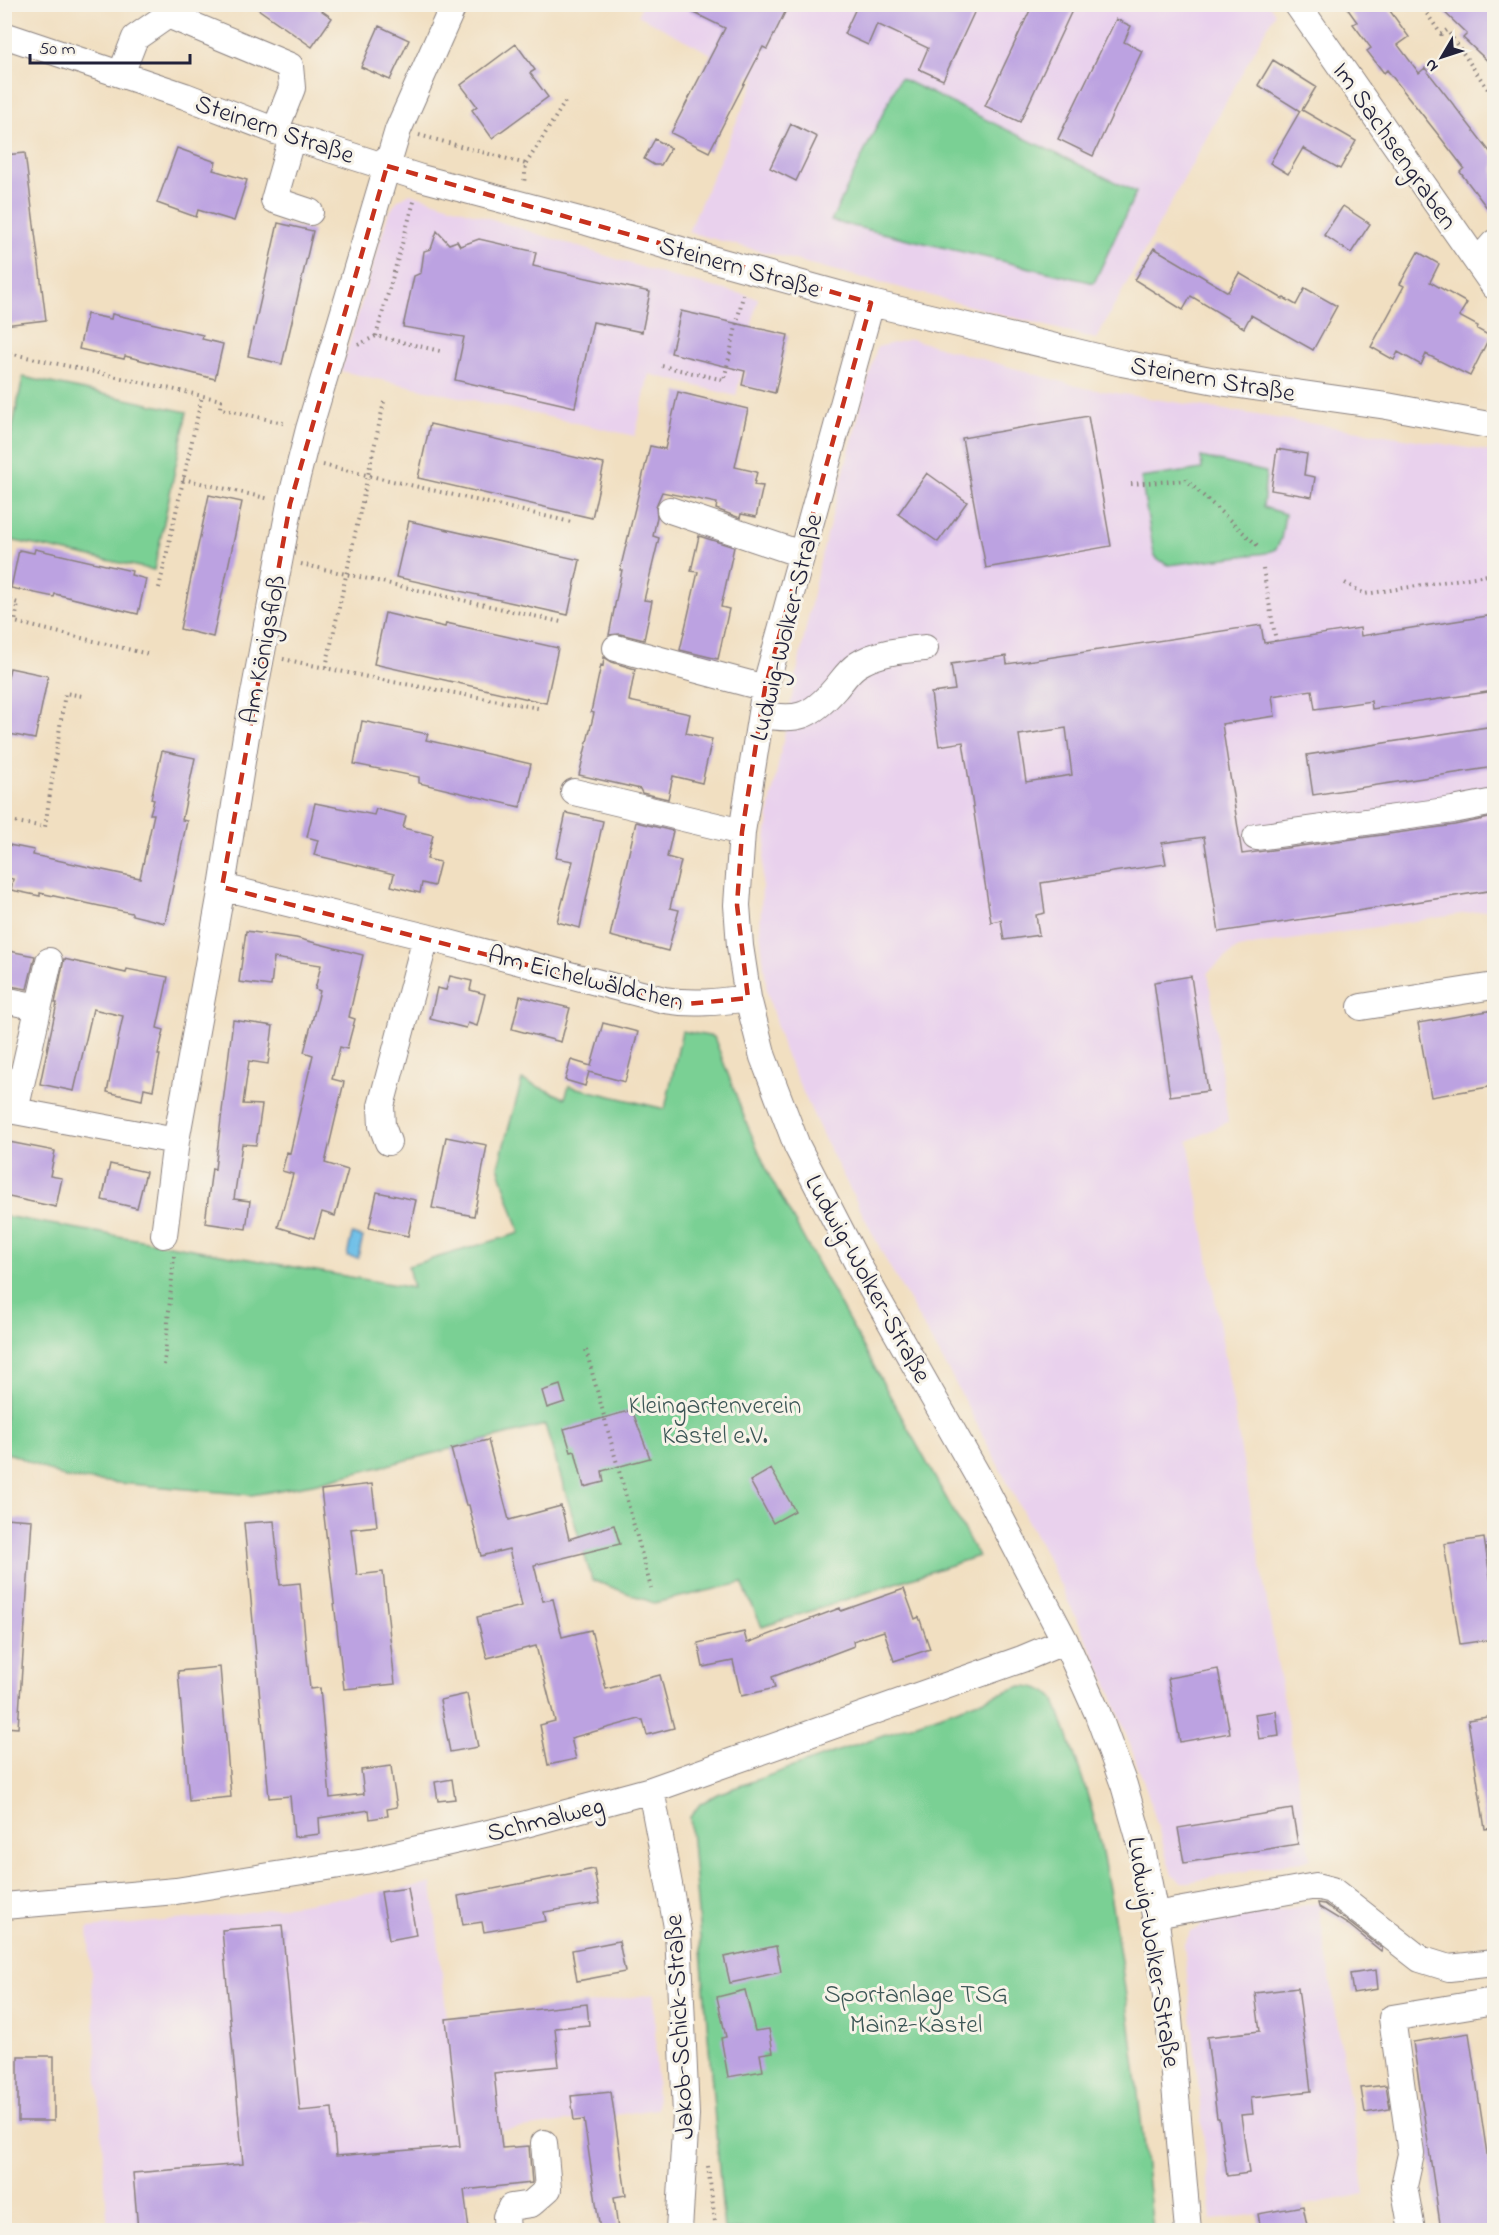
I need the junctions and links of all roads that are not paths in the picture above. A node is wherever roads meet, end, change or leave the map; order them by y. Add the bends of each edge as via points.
1 (454, 4) edge
2 (1297, 4) edge
3 (4, 35) edge
4 (121, 74) junction
5 (284, 134) junction
6 (387, 166) junction
7 (310, 212) dead end
8 (1486, 252) edge
9 (1494, 286) edge
10 (871, 303) junction
11 (1494, 426) edge
12 (670, 510) dead end
13 (801, 554) junction
14 (616, 648) dead end
15 (925, 648) dead end
16 (765, 688) junction
17 (761, 714) junction
18 (574, 792) dead end
19 (1494, 802) edge
20 (742, 832) junction
21 (1256, 837) dead end
22 (222, 887) junction
23 (426, 937) junction
24 (49, 961) dead end
25 (1494, 986) edge
26 (748, 998) junction
27 (4, 1000) edge
28 (38, 1007) junction
29 (1361, 1007) dead end
30 (10, 1110) edge
31 (176, 1142) junction
32 (388, 1142) dead end
33 (164, 1235) road end
34 (1065, 1641) junction
35 (651, 1790) junction
36 (4, 1906) edge
37 (1155, 1915) junction
38 (1494, 1985) edge
39 (544, 2143) dead end
40 (507, 2230) edge
41 (679, 2230) edge
42 (1188, 2230) edge
43 (1412, 2230) edge

1 - 6 street, Am Königsfloß via 398,130
2 - 8 street, Im Sachsengraben
3 - 4 street, Steinern Straße
4 - 5 street, Steinern Straße
4 - 5 street via 135,38 168,15 290,66 292,88
5 - 6 street, Steinern Straße
5 - 7 street via 274,200
6 - 10 street, Steinern Straße
6 - 22 street, Am Königsfloß via 290,504
8 - 9 street, Im Sachsengraben
10 - 11 street, Steinern Straße via 1122,363
10 - 13 street, Ludwig-Wolker-Straße
12 - 13 street
13 - 16 street, Ludwig-Wolker-Straße
14 - 16 street
15 - 17 street via 895,651 862,663 813,710 801,716 783,719
16 - 17 street, Ludwig-Wolker-Straße
17 - 20 street, Ludwig-Wolker-Straße
18 - 20 street
19 - 21 street
20 - 26 street, Ludwig-Wolker-Straße via 737,905
22 - 23 street, Am Eichelwäldchen
22 - 31 street, Am Königsfloß
23 - 26 street, Am Eichelwäldchen via 664,1000 687,1004
23 - 32 street via 381,1106
24 - 28 street
25 - 29 street
26 - 34 street, Ludwig-Wolker-Straße via 764,1057 797,1146
27 - 28 street
28 - 30 street
30 - 31 street
31 - 33 street, Am Königsfloß
34 - 35 street, Schmalweg
34 - 37 street, Ludwig-Wolker-Straße via 1124,1785
35 - 36 street, Schmalweg via 511,1828 365,1861 176,1891
35 - 41 street, Jakob-Schick-Straße via 678,1932 686,2115
37 - 38 street via 1325,1887 1420,1959
37 - 42 street, Ludwig-Wolker-Straße via 1172,2042
38 - 43 street via 1392,2018 1411,2154 1404,2186
39 - 40 street via 548,2189 531,2204 511,2207 506,2217

